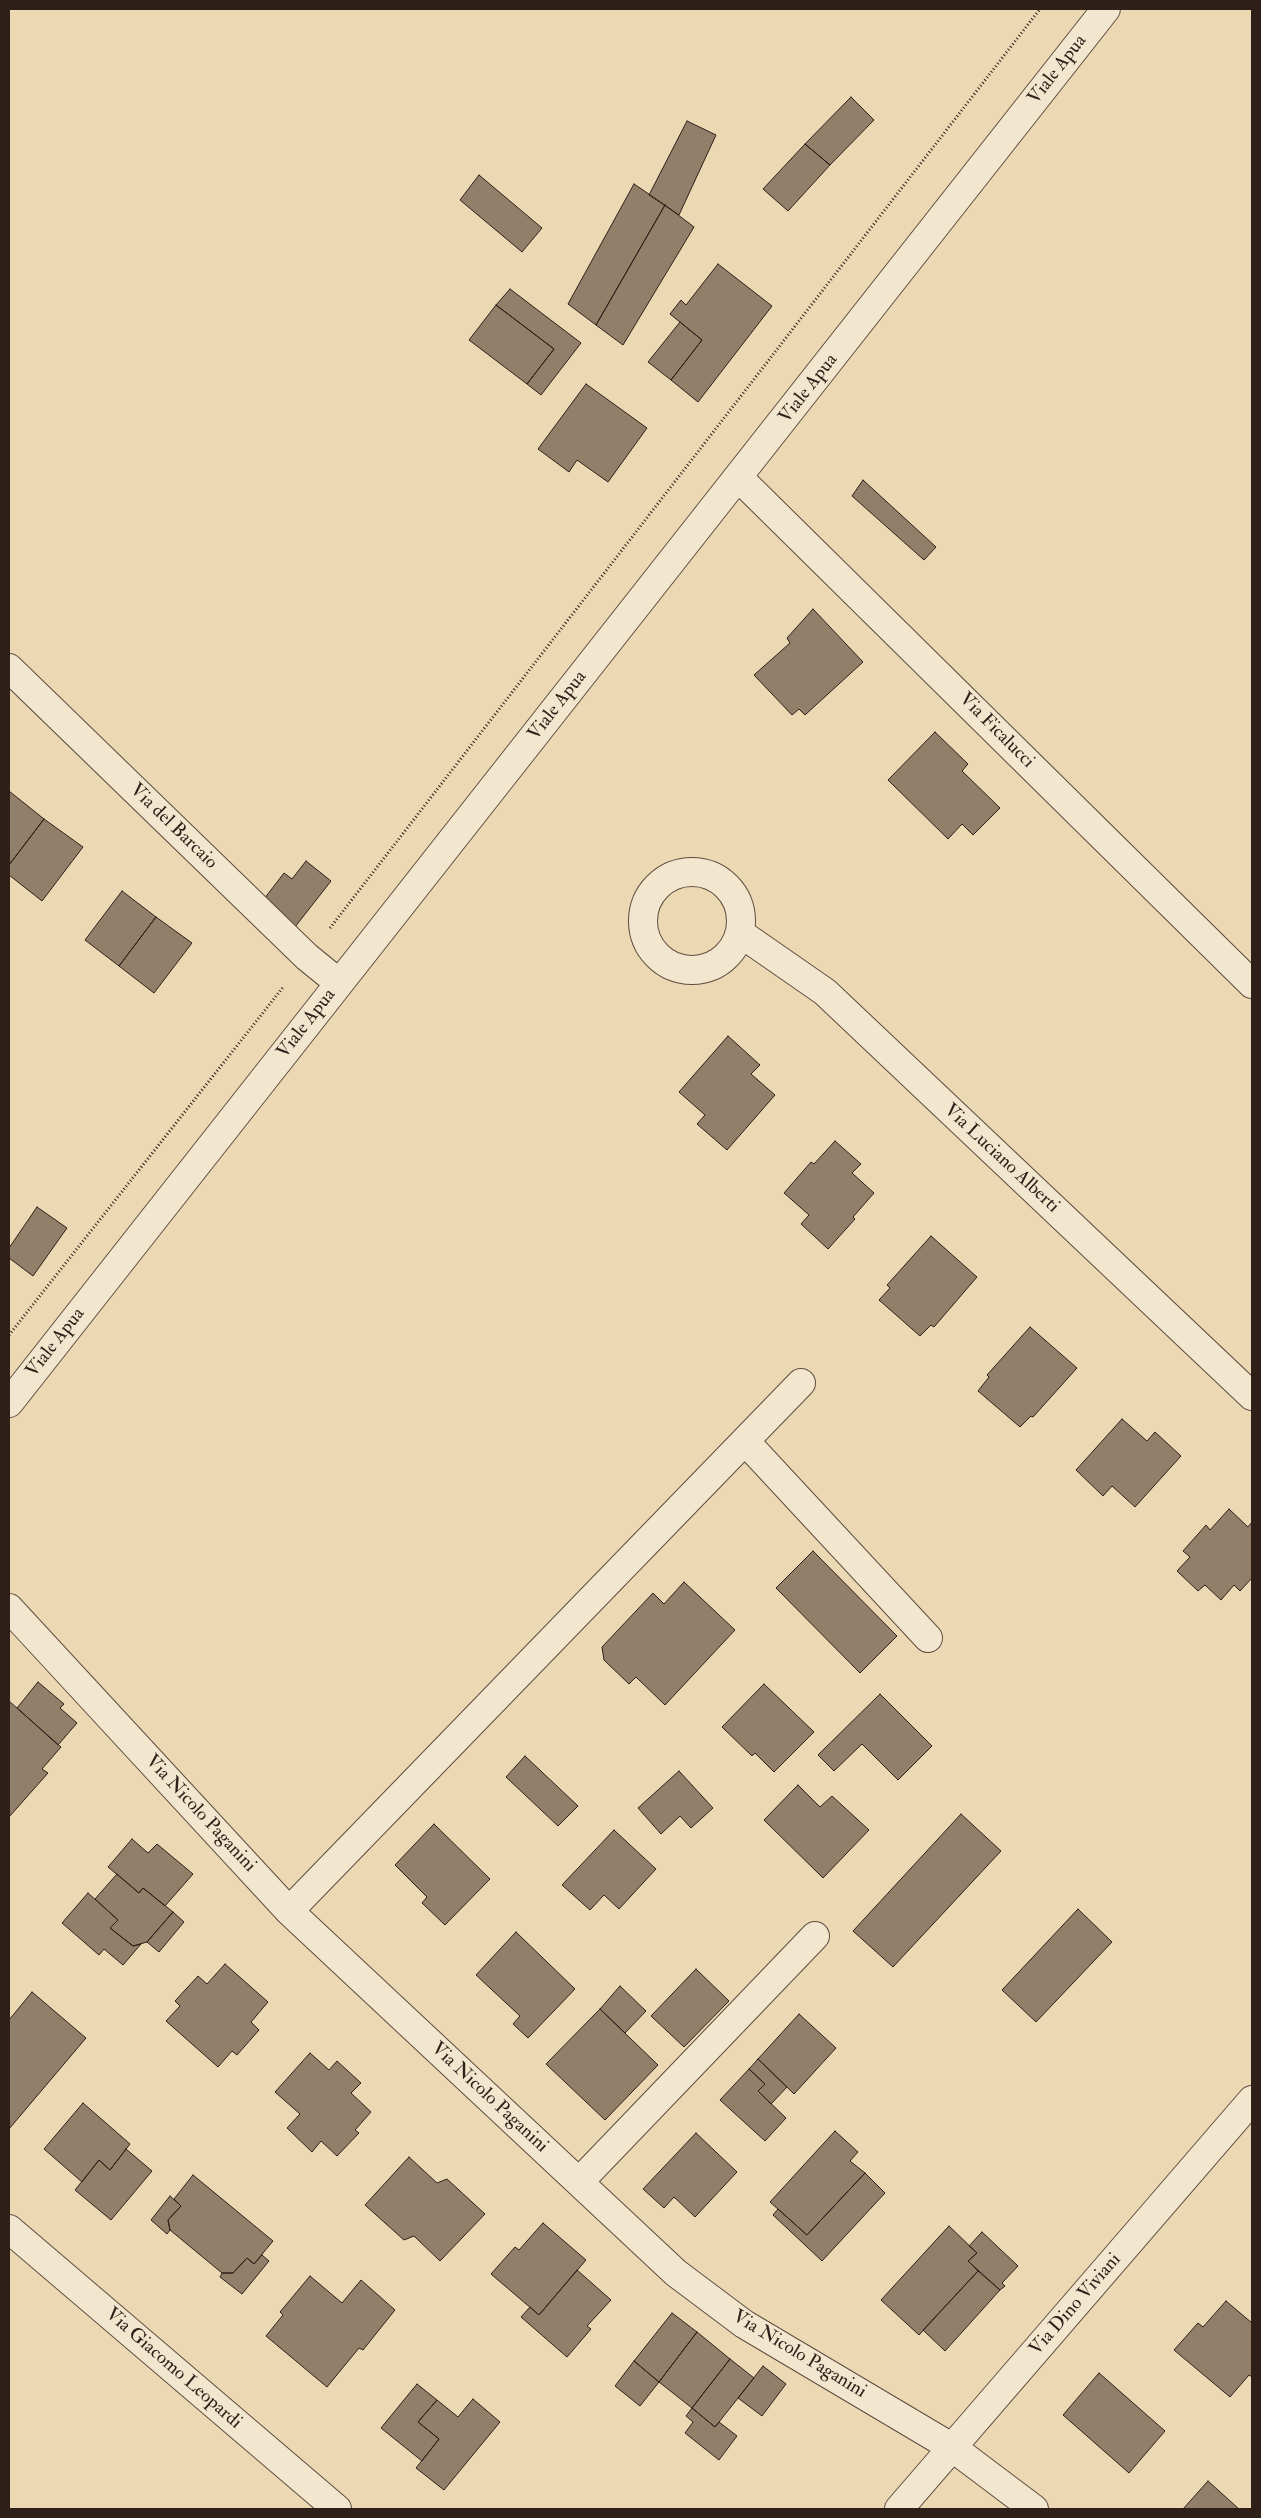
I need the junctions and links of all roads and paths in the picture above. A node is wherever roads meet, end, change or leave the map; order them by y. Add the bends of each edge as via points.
1 (1040, 9) edge
2 (1106, 9) edge
3 (739, 478) junction
4 (9, 668) edge
5 (740, 933) dead end
6 (307, 957) junction
7 (339, 983) junction
8 (1252, 984) edge
9 (9, 1334) edge
10 (801, 1383) dead end
11 (1252, 1396) edge
12 (9, 1403) edge
13 (745, 1440) junction
14 (9, 1608) edge
15 (928, 1638) dead end
16 (289, 1910) junction
17 (815, 1936) dead end
18 (1252, 2100) edge
19 (578, 2182) junction
20 (9, 2229) edge
21 (953, 2448) junction
22 (336, 2509) edge
23 (899, 2509) edge
24 (1034, 2509) edge

1 - 6 path
2 - 3 street, Viale Apua
3 - 7 street, Viale Apua
3 - 8 street, Via Ficalucci
4 - 6 street, Via del Barcaio
5 - 11 street, Via Luciano Alberti via 825,992
6 - 7 street, Via del Barcaio
6 - 9 path
7 - 12 street, Viale Apua
10 - 13 street
13 - 15 street
13 - 16 street
14 - 16 street, Via Nicolo Paganini
16 - 19 street, Via Nicolo Paganini
17 - 19 street
18 - 21 street, Via Dino Viviani
19 - 21 street, Via Nicolo Paganini via 676,2273 744,2324
20 - 22 street, Via Giacomo Leopardi
21 - 23 street, Via Dino Viviani
21 - 24 street, Via Nicolo Paganini

